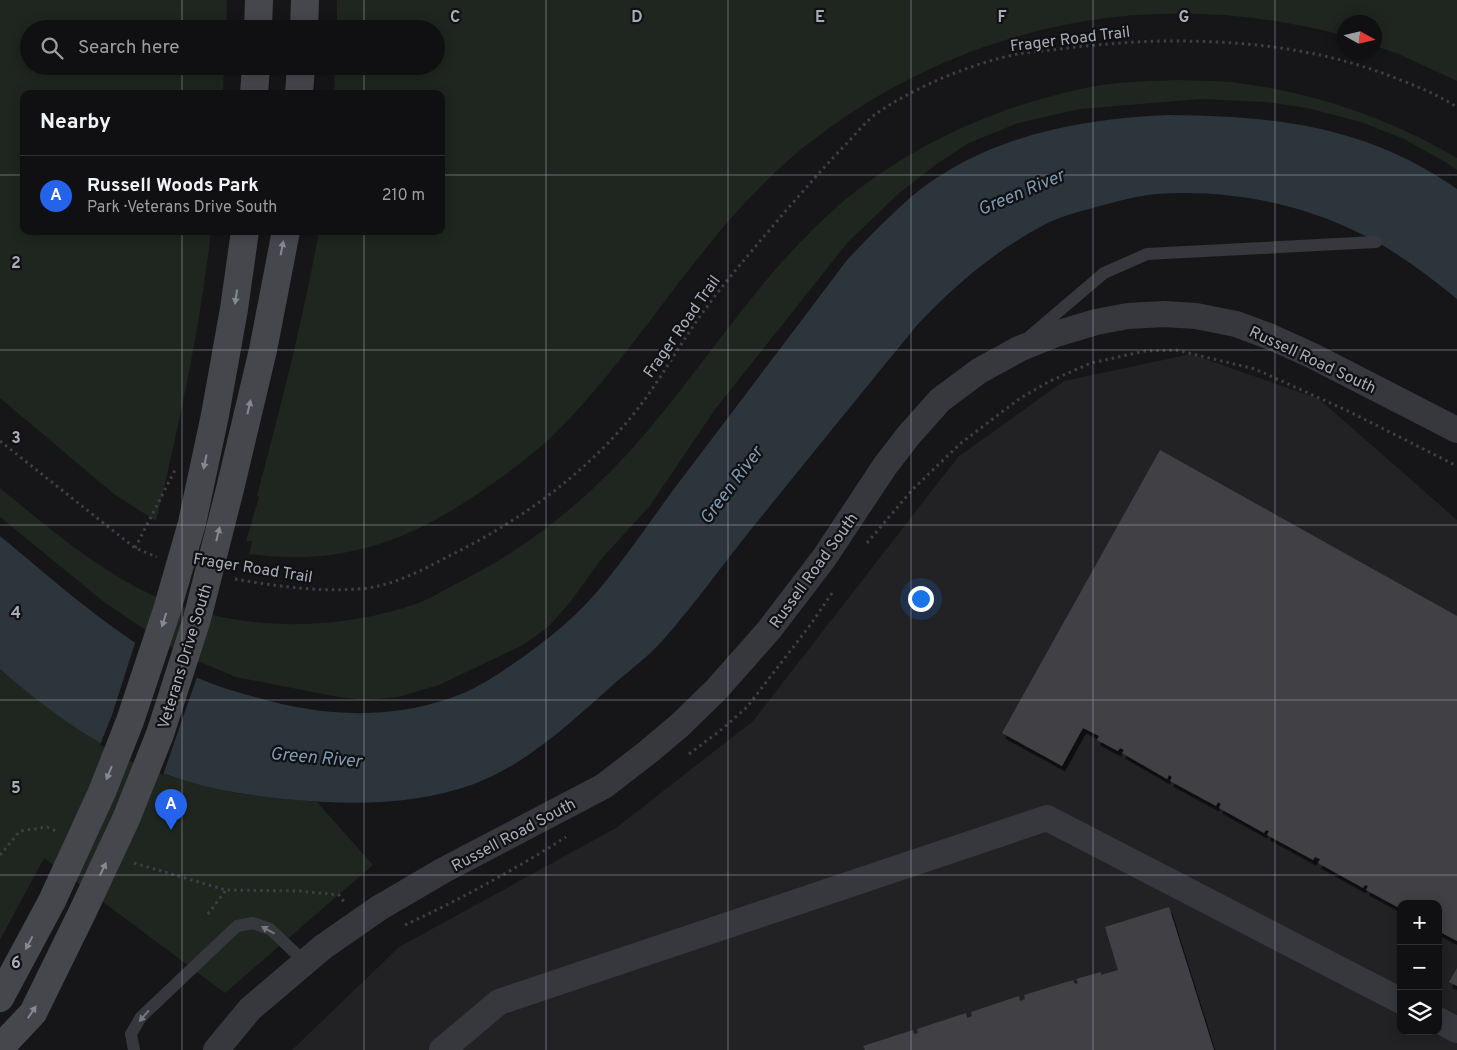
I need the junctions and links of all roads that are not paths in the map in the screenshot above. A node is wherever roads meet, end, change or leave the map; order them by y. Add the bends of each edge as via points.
1 (259, 0) edge
2 (306, 0) edge
3 (258, 20) edge
4 (305, 20) edge
5 (255, 75) edge
6 (300, 75) edge
7 (254, 90) edge
8 (299, 90) edge
9 (244, 235) edge
10 (285, 235) edge
11 (1376, 242) dead end
12 (1010, 353) junction
13 (1457, 430) edge
14 (305, 962) junction
15 (0, 998) edge
16 (1397, 999) edge
17 (499, 1002) junction
18 (1442, 1022) edge
19 (1457, 1030) edge
20 (0, 1048) edge
21 (134, 1050) edge
22 (216, 1050) edge
23 (442, 1050) edge
24 (454, 1050) edge

1 - 3 main road
2 - 4 main road
5 - 7 main road
6 - 8 main road
9 -> 15 main road, Veterans Drive South via 215,415 192,524 167,610 102,792 52,901
20 -> 10 main road, Veterans Drive South via 33,1013 126,819 160,734 197,620 230,489 263,350
11 - 12 lane via 1147,254 1104,273
12 - 13 street, Russell Road South via 1096,322 1128,316 1196,316 1236,324 1280,341
12 - 14 street, Russell Road South via 940,400 885,466 824,558 769,630 716,690 674,730 604,786 444,870 323,946
14 -> 21 lane via 270,929 253,924 238,926 141,1017 131,1034
14 - 22 street, Russell Road South via 250,1009
16 - 17 street via 1047,818
17 - 23 street
17 - 24 street
18 - 19 street

